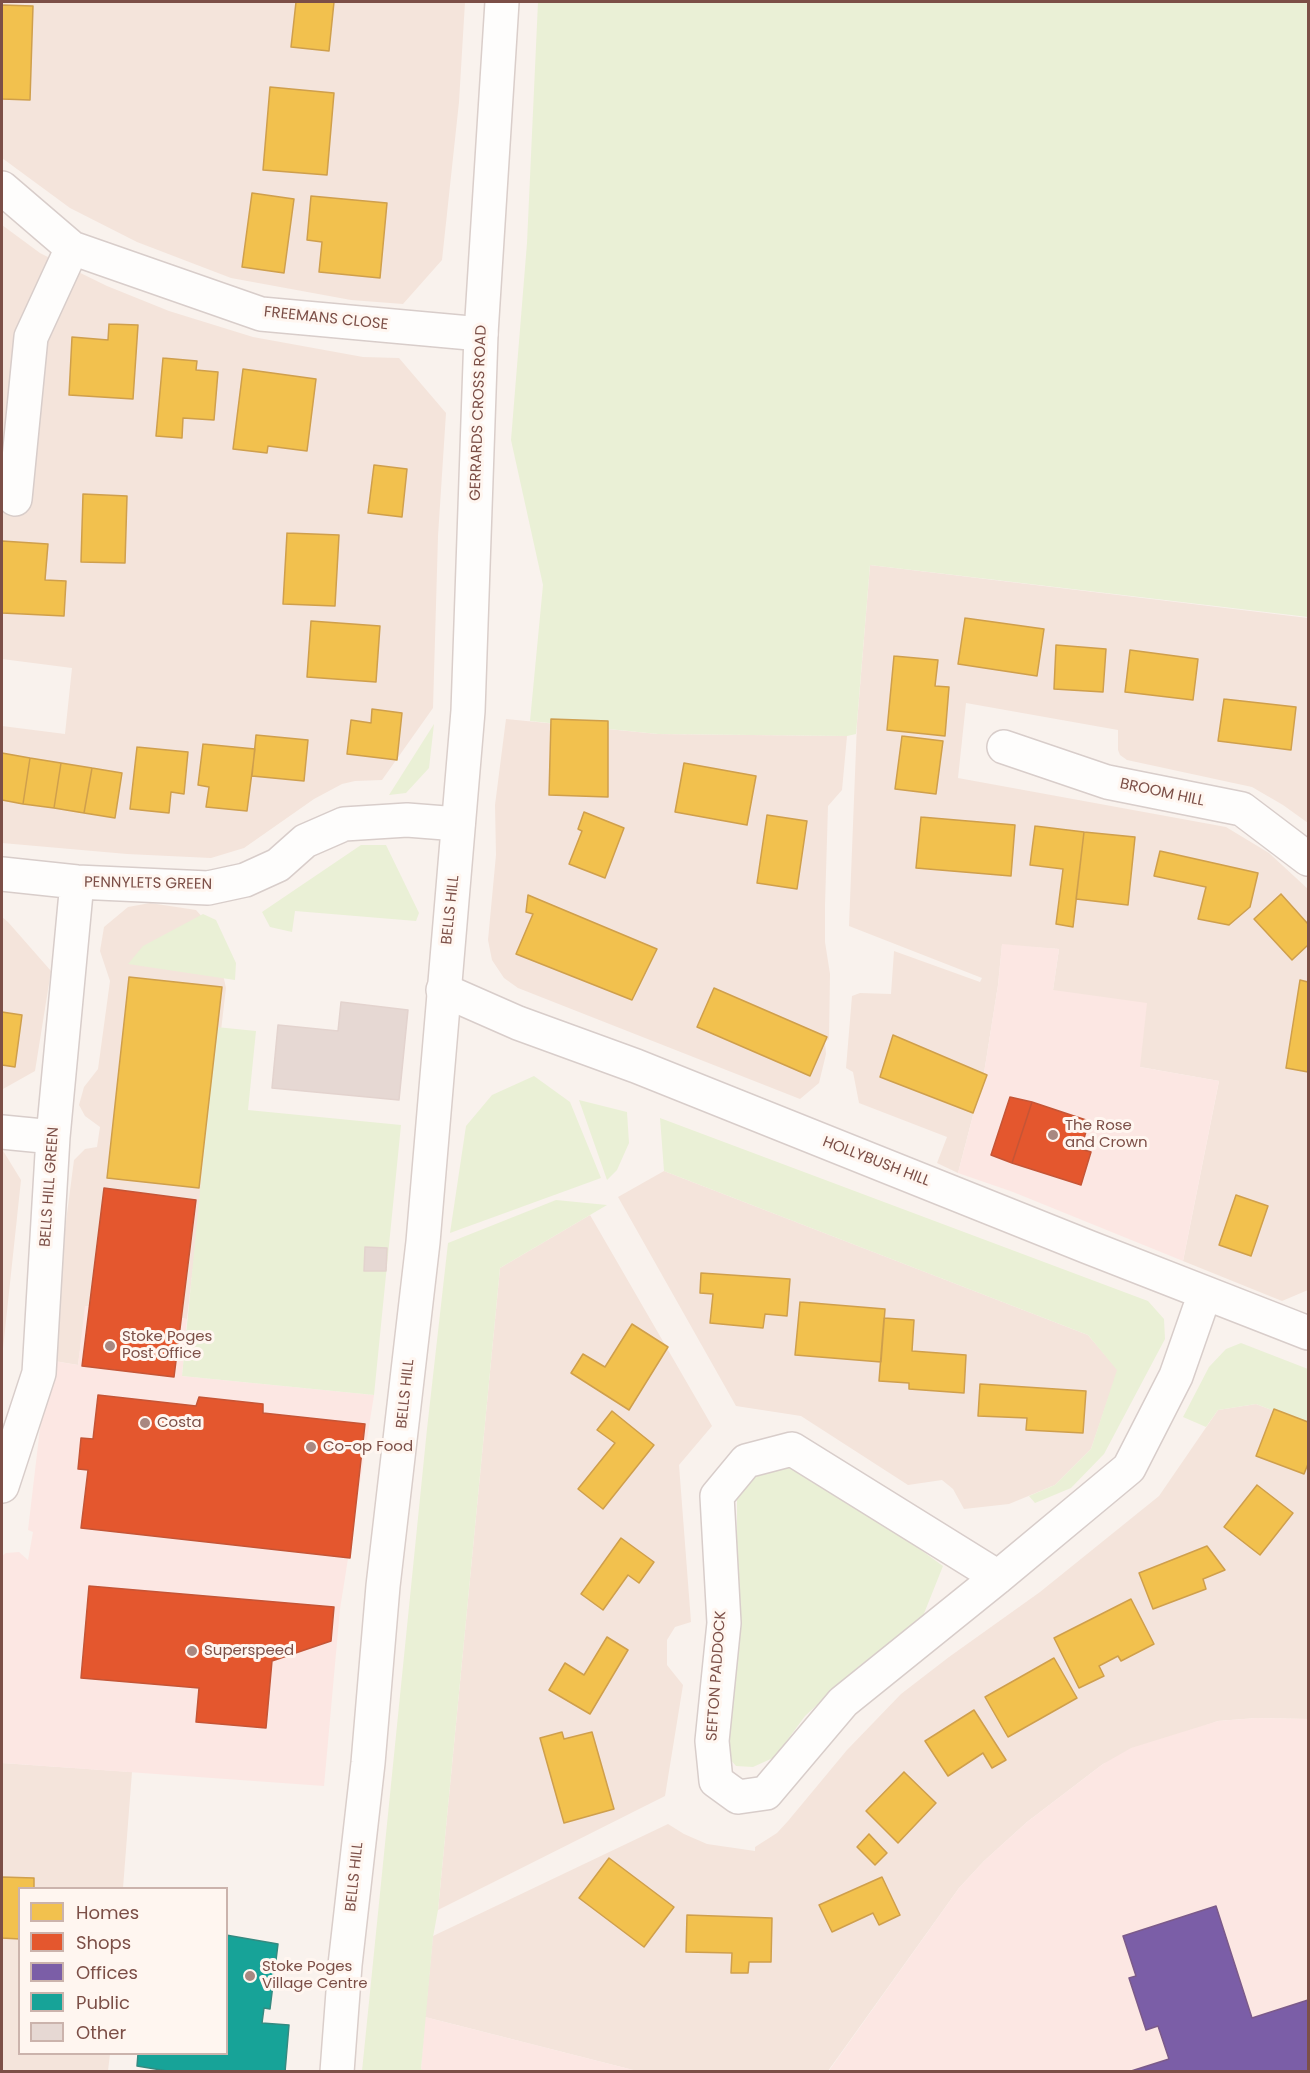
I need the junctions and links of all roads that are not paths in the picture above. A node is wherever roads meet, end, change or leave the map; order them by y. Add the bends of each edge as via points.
1 (502, 2) edge
2 (2, 188) edge
3 (72, 248) junction
4 (482, 334) junction
5 (15, 498) dead end
6 (1004, 747) dead end
7 (458, 824) junction
8 (1308, 859) edge
9 (2, 874) edge
10 (77, 882) junction
11 (443, 990) junction
12 (2, 1132) edge
13 (53, 1137) junction
14 (1205, 1293) junction
15 (1308, 1333) edge
16 (2, 1486) edge
17 (998, 1577) junction
18 (337, 2072) edge

1 - 4 street, GERRARDS CROSS ROAD
2 - 3 street, FREEMANS CLOSE
3 - 4 street, FREEMANS CLOSE via 261,314
3 - 5 street via 31,337
4 - 7 street, GERRARDS CROSS ROAD via 468,711
6 - 8 street, BROOM HILL via 1107,782 1242,809
7 - 10 street, PENNYLETS GREEN via 407,820 344,824 306,841 278,865 245,880 208,888
7 - 11 street, BELLS HILL
9 - 10 street, PENNYLETS GREEN
10 - 13 street, BELLS HILL GREEN
11 - 14 street, HOLLYBUSH HILL
11 - 18 street, BELLS HILL via 423,1242 383,1586
12 - 13 street
13 - 16 street, BELLS HILL GREEN via 39,1373
14 - 15 street, HOLLYBUSH HILL
14 - 17 street, SEFTON PADDOCK via 1176,1376 1129,1468
17 - 17 street, SEFTON PADDOCK via 843,1702 766,1793 738,1797 716,1781 711,1741 724,1623 717,1496 746,1461 792,1449

